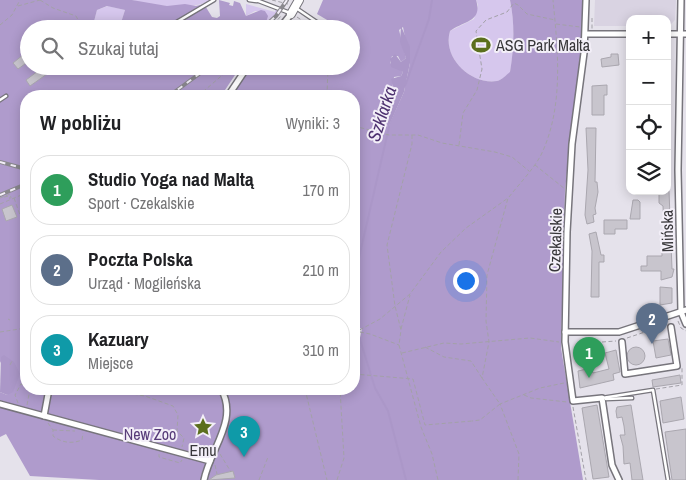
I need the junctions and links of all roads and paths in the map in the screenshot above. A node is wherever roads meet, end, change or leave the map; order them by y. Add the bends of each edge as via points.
1 (20, 0) edge
2 (41, 0) edge
3 (214, 0) edge
4 (250, 0) edge
5 (256, 0) edge
6 (272, 0) edge
7 (513, 0) edge
8 (553, 0) edge
9 (586, 0) edge
10 (681, 0) edge
11 (263, 1) edge
12 (514, 4) junction
13 (18, 6) junction
14 (291, 8) edge
15 (592, 14) dead end
16 (78, 20) edge
17 (180, 20) edge
18 (278, 20) edge
19 (285, 20) edge
20 (302, 20) edge
21 (312, 20) edge
22 (555, 20) junction
23 (556, 24) junction
24 (0, 25) edge
25 (592, 25) junction
26 (586, 26) junction
27 (589, 34) junction
28 (626, 34) edge
29 (671, 34) edge
30 (679, 34) junction
31 (686, 34) edge
32 (222, 75) edge
33 (242, 75) edge
34 (328, 75) edge
35 (205, 90) edge
36 (232, 90) edge
37 (327, 90) edge
38 (6, 96) dead end
39 (0, 100) edge
40 (360, 128) edge
41 (412, 135) junction
42 (459, 145) junction
43 (534, 165) junction
44 (529, 171) junction
45 (570, 190) junction
46 (20, 195) edge
47 (1, 197) edge
48 (508, 198) junction
49 (12, 199) junction
50 (0, 204) edge
51 (20, 218) edge
52 (410, 294) junction
53 (395, 306) junction
54 (684, 311) edge
55 (670, 315) junction
56 (684, 322) edge
57 (671, 325) junction
58 (20, 329) edge
59 (401, 330) junction
60 (360, 331) edge
61 (0, 332) edge
62 (360, 332) edge
63 (565, 332) junction
64 (619, 332) junction
65 (622, 341) junction
66 (489, 342) junction
67 (565, 342) junction
68 (602, 342) dead end
69 (399, 346) junction
70 (425, 347) junction
71 (402, 353) junction
72 (12, 361) dead end
73 (10, 365) dead end
74 (360, 375) edge
75 (482, 378) junction
76 (569, 382) junction
77 (20, 386) edge
78 (675, 386) dead end
79 (653, 390) junction
80 (28, 395) edge
81 (48, 395) edge
82 (134, 395) edge
83 (224, 395) edge
84 (306, 395) edge
85 (340, 395) edge
86 (524, 395) junction
87 (145, 396) joint
88 (602, 398) junction
89 (632, 398) dead end
90 (572, 401) junction
91 (0, 404) edge
92 (500, 404) junction
93 (23, 410) junction
94 (44, 416) junction
95 (53, 430) junction
96 (77, 431) dead end
97 (82, 432) dead end
98 (158, 446) junction
99 (215, 449) junction
100 (181, 452) junction
101 (188, 454) junction
102 (268, 457) dead end
103 (210, 461) junction
104 (216, 471) dead end
105 (231, 472) dead end
106 (217, 474) dead end
107 (204, 480) edge
108 (259, 480) edge
109 (327, 480) edge
110 (337, 480) edge
111 (438, 480) edge
112 (518, 480) edge
113 (586, 480) edge
114 (619, 480) edge
115 (668, 480) edge

1 - 13 path
2 - 13 path
2 - 16 path via 76,16
3 - 17 lane
4 - 11 lane
5 - 11 lane
6 - 14 path
7 - 12 path
8 - 22 path
9 - 26 street, Czekalskie
10 - 30 street, Mińska
11 - 14 lane
12 - 22 path via 527,14
12 - 42 path via 507,12 486,20 476,31 482,69 477,90 463,113
13 - 24 path
14 - 18 path
14 - 19 street
14 - 20 path
14 - 21 lane
15 - 25 path
22 - 23 path
23 - 26 path
23 - 43 path via 558,82 545,143
25 - 26 path
25 - 27 path
26 - 27 street, Czekalskie
27 - 28 street
27 - 45 street, Czekalskie via 572,144
29 - 30 street
30 - 31 street
30 - 54 street, Mińska via 678,170
32 - 35 path
33 - 36 street
34 - 37 path
38 - 39 lane
40 - 41 path via 389,135
41 - 42 path
41 - 53 path via 387,246
42 - 44 path via 512,157
43 - 44 path
43 - 45 path via 559,187
44 - 48 path
45 - 63 street, Czekalskie
46 - 49 path
47 - 49 path via 10,194
48 - 52 path via 466,228 441,252
48 - 66 path via 486,275
49 - 50 path
49 - 51 path
52 - 53 path
52 - 59 path
53 - 59 path
53 - 60 path
54 - 55 street
54 - 56 street, Mińska
55 - 57 lane
55 - 64 street
56 - 57 path
57 - 65 path
57 - 65 street via 677,366 625,374
58 - 61 path
59 - 69 path
62 - 69 path
63 - 64 street
63 - 67 street, Czekalskie
64 - 65 lane
65 - 68 path
66 - 67 path via 530,338
66 - 70 path via 444,343
66 - 75 path
67 - 76 street, Czekalskie
69 - 71 path
70 - 71 path
70 - 75 path via 444,357 471,361
71 - 111 path
72 - 73 path
74 - 92 path, bridge via 413,380 425,426 480,420
75 - 92 path
76 - 86 path
76 - 90 street, Czekalskie
77 - 93 path via 15,395
78 - 79 path
79 - 88 lane
79 - 115 lane
80 - 93 path
81 - 94 street
82 - 87 path
83 - 99 street via 228,414
84 - 109 path
85 - 110 path via 344,458
86 - 90 path
86 - 92 path
87 - 100 path via 176,410 177,431 184,438
88 - 89 lane
88 - 90 street
88 - 114 street via 612,465
90 - 113 path
91 - 93 street
92 - 112 path via 519,454
93 - 94 street
94 - 95 path
94 - 98 street
95 - 96 path
95 - 97 path via 56,438 69,442 82,440
98 - 100 street
98 - 101 path via 159,457 180,463
99 - 103 street
99 - 105 path
100 - 101 street
101 - 103 street
102 - 108 path
103 - 107 street
104 - 106 path

